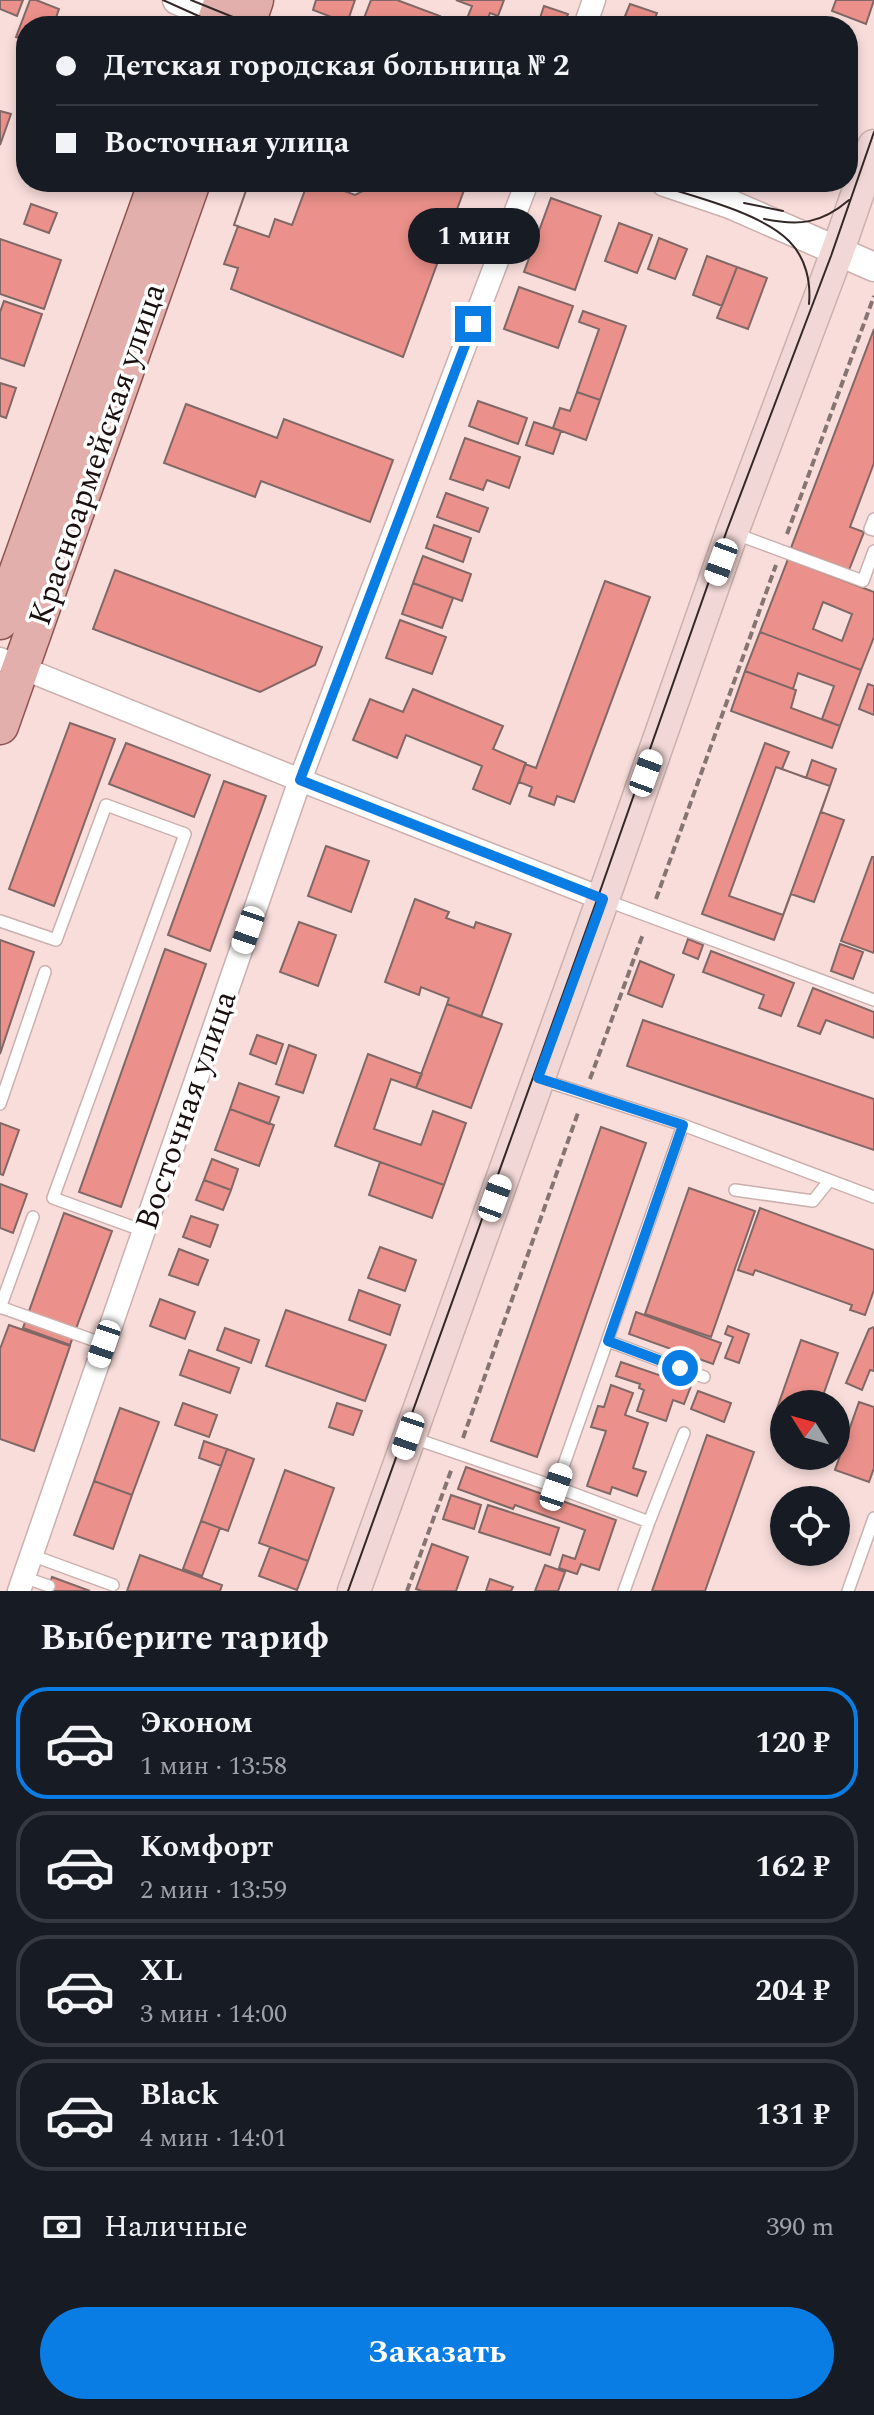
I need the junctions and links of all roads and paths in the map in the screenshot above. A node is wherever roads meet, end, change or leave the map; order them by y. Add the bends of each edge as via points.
1 (177, 0) edge
2 (255, 0) edge
3 (220, 16) edge
4 (232, 16) edge
5 (874, 146) edge
6 (153, 192) edge
7 (188, 192) edge
8 (523, 192) edge
9 (695, 192) edge
10 (838, 250) junction
11 (874, 267) edge
12 (874, 296) edge
13 (871, 310) edge
14 (874, 519) edge
15 (874, 530) edge
16 (732, 532) junction
17 (781, 550) junction
18 (874, 551) edge
19 (0, 621) edge
20 (10, 663) edge
21 (0, 726) edge
22 (300, 780) junction
23 (603, 899) junction
24 (650, 916) junction
25 (0, 921) edge
26 (45, 972) dead end
27 (874, 1000) edge
28 (538, 1078) junction
29 (585, 1093) junction
30 (0, 1104) edge
31 (683, 1125) junction
32 (829, 1181) junction
33 (735, 1190) dead end
34 (874, 1197) edge
35 (33, 1217) dead end
36 (144, 1231) junction
37 (0, 1308) edge
38 (608, 1341) junction
39 (104, 1344) junction
40 (704, 1377) dead end
41 (684, 1433) dead end
42 (408, 1436) junction
43 (457, 1453) junction
44 (556, 1487) junction
45 (874, 1518) edge
46 (649, 1522) junction
47 (31, 1555) junction
48 (21, 1584) edge
49 (113, 1585) dead end
50 (49, 1586) dead end
51 (354, 1591) edge
52 (407, 1591) edge
53 (624, 1591) edge
54 (848, 1591) edge

1 - 3 street
2 - 4 main road
5 - 10 main road
6 - 19 main road, Красноармейская улица
7 - 20 main road, Красноармейская улица
8 - 22 street, Восточная улица
9 - 10 street
10 - 11 street
10 - 16 main road
12 - 13 path
13 - 17 path
14 - 15 lane
16 - 17 lane
16 - 23 main road
17 - 18 lane via 863,581
17 - 24 path
20 - 21 main road, Красноармейская улица
20 - 22 street
22 - 23 street
22 - 36 street, Восточная улица
23 - 24 lane
23 - 28 main road
24 - 27 lane
24 - 29 path
25 - 36 lane via 56,940 106,805 185,834 53,1198
26 - 30 lane
28 - 29 lane
28 - 42 main road
29 - 31 lane
29 - 43 path
31 - 32 lane
31 - 38 lane
32 - 33 lane via 813,1201
32 - 34 lane
35 - 37 lane
36 - 39 street, Восточная улица
37 - 39 lane
38 - 40 lane
38 - 44 lane
39 - 47 street, Восточная улица
41 - 46 lane
42 - 43 lane
42 - 51 main road
43 - 44 lane
43 - 52 path
44 - 46 lane
45 - 54 lane
46 - 53 lane
47 - 48 street, Восточная улица
47 - 49 lane
48 - 50 lane

